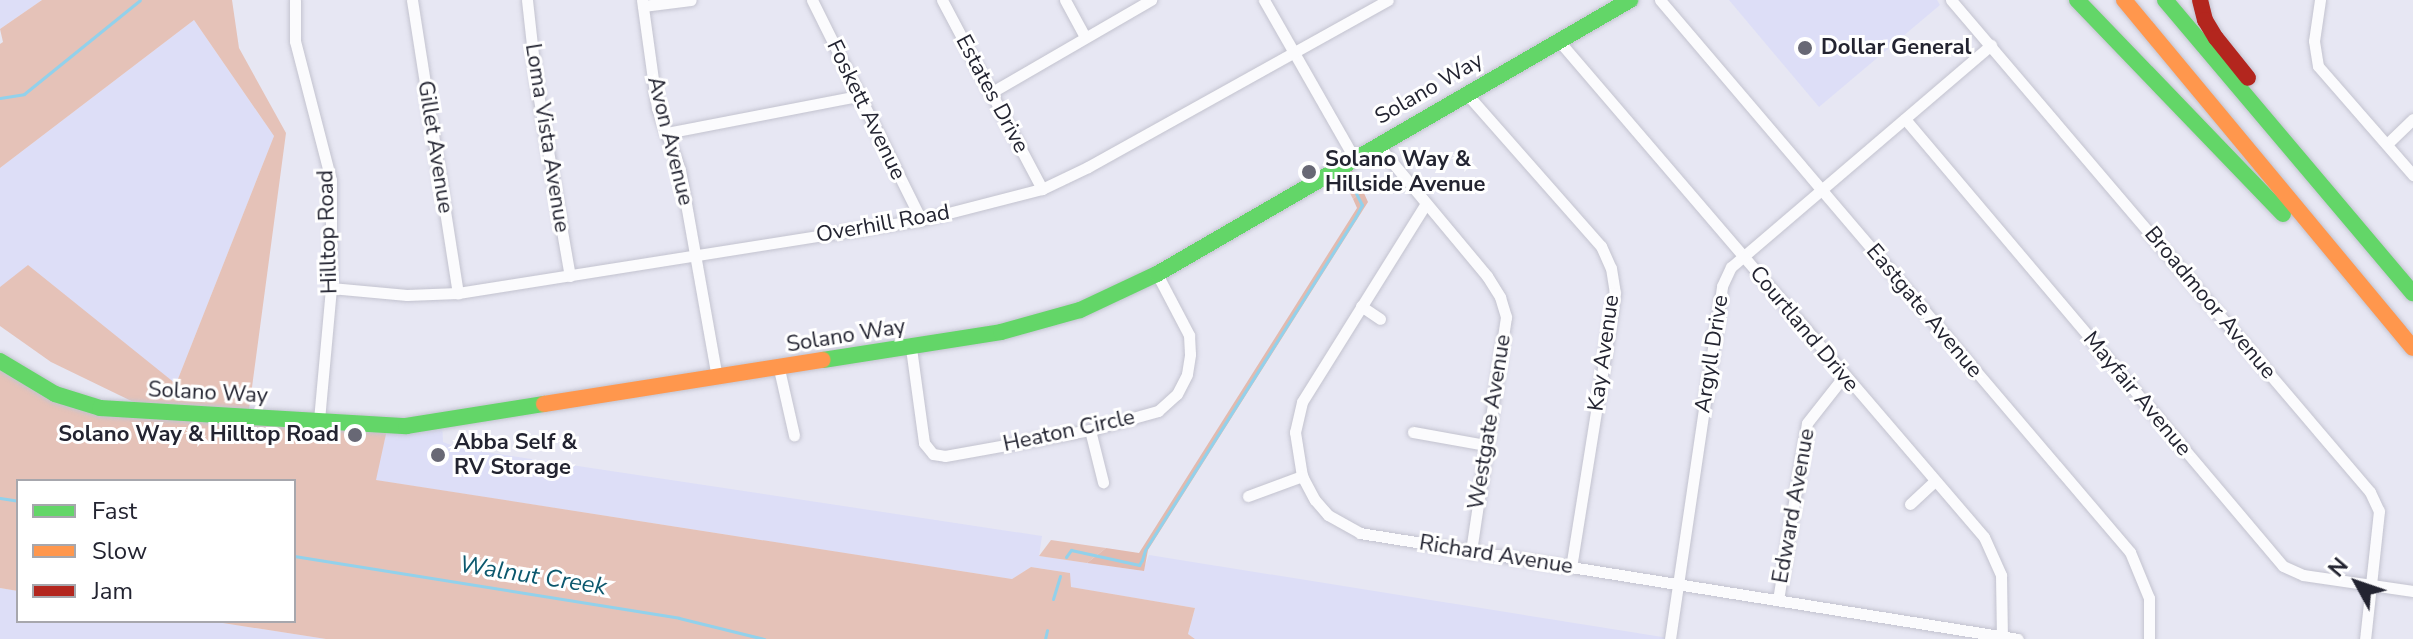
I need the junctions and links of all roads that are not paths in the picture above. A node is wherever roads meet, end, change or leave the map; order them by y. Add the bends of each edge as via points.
1 (295, 0) edge
2 (412, 0) edge
3 (527, 0) edge
4 (691, 0) edge
5 (812, 0) edge
6 (942, 0) edge
7 (1065, 0) edge
8 (1151, 0) edge
9 (1264, 0) edge
10 (1388, 0) edge
11 (1630, 0) edge
12 (1660, 0) edge
13 (1951, 0) edge
14 (2077, 0) edge
15 (2124, 0) edge
16 (2165, 0) edge
17 (2200, 0) edge
18 (2320, 0) edge
19 (643, 3) edge
20 (1085, 37) junction
21 (1559, 41) junction
22 (1991, 45) junction
23 (1295, 53) junction
24 (992, 92) junction
25 (1466, 93) junction
26 (859, 96) junction
27 (1905, 119) junction
28 (2413, 119) edge
29 (666, 133) junction
30 (1377, 144) junction
31 (2387, 144) junction
32 (1354, 158) junction
33 (2413, 175) edge
34 (1042, 189) junction
35 (1822, 190) junction
36 (1425, 205) junction
37 (921, 220) junction
38 (2326, 247) junction
39 (696, 256) junction
40 (1742, 256) junction
41 (1157, 274) junction
42 (570, 276) junction
43 (2413, 284) edge
44 (331, 288) junction
45 (458, 293) junction
46 (2413, 293) edge
47 (1361, 306) junction
48 (1380, 319) dead end
49 (911, 348) junction
50 (2413, 348) edge
51 (0, 361) edge
52 (779, 369) junction
53 (1844, 376) junction
54 (717, 377) junction
55 (319, 420) junction
56 (1090, 430) junction
57 (1413, 432) dead end
58 (794, 435) dead end
59 (1485, 445) junction
60 (1302, 476) junction
61 (1103, 482) dead end
62 (1934, 482) junction
63 (1248, 496) dead end
64 (1910, 504) dead end
65 (1471, 552) junction
66 (1571, 568) junction
67 (1676, 584) junction
68 (2374, 584) junction
69 (2413, 591) edge
70 (1778, 600) junction
71 (2002, 637) junction
72 (1670, 639) edge
73 (2018, 639) edge
74 (2149, 639) edge
75 (2365, 639) edge

1 - 44 street, Hilltop Road via 295,41 331,180
2 - 45 street, Gillet Avenue
3 - 42 street, Loma Vista Avenue
4 - 19 street
5 - 26 street, Foskett Avenue
6 - 24 street, Estates Drive
7 - 20 street
8 - 20 street
9 - 23 street
10 - 23 street, Overhill Road
11 - 21 main road, Solano Way
12 - 35 street, Eastgate Avenue
13 - 22 street, Broadmoor Avenue
14 - 38 main road via 2308,243
15 - 38 main road
16 - 46 main road
17 - 43 main road via 2216,38
18 - 31 street via 2314,58
19 - 29 street, Avon Avenue via 657,108
20 - 24 street
21 - 25 main road, Solano Way
21 - 40 street, Courtland Drive
22 - 27 street, Argyll Drive
22 - 68 street, Broadmoor Avenue via 2370,492 2379,511
23 - 32 street
23 - 34 street, Overhill Road
24 - 34 street, Estates Drive
25 - 30 main road, Solano Way
25 - 66 street, Kay Avenue via 1601,246 1611,268 1615,293
26 - 29 street
26 - 37 street, Foskett Avenue
27 - 35 street, Argyll Drive
27 - 68 street, Mayfair Avenue via 2283,566 2303,575
28 - 31 street
29 - 39 street, Avon Avenue via 680,170
30 - 32 main road, Solano Way
30 - 36 street, Westgate Avenue
31 - 33 street
32 - 41 main road, Solano Way
34 - 37 street, Overhill Road
35 - 40 street, Argyll Drive
35 - 74 street, Eastgate Avenue via 2130,552 2149,598
36 - 47 street, Richard Avenue
36 - 59 street, Westgate Avenue via 1487,276 1506,317
37 - 39 street, Overhill Road
38 - 50 main road
39 - 42 street, Overhill Road
39 - 54 street, Avon Avenue
40 - 53 street, Courtland Drive
40 - 67 street, Argyll Drive via 1722,286
41 - 49 main road, Solano Way via 1080,310 1001,332
41 - 56 street, Heaton Circle via 1189,335 1187,374 1177,394 1158,411
42 - 45 street, Overhill Road
44 - 45 street, Overhill Road via 407,295
44 - 55 street, Hilltop Road
47 - 48 street
47 - 60 street, Richard Avenue via 1302,402 1295,432
49 - 52 main road, Solano Way
49 - 56 street, Heaton Circle via 924,443 933,454
51 - 55 main road, Solano Way via 55,394 100,408
52 - 54 main road, Solano Way
52 - 58 street
53 - 62 street, Courtland Drive
53 - 70 street, Edward Avenue via 1807,423
54 - 55 main road, Solano Way via 406,426
56 - 61 street
57 - 59 street
59 - 65 street, Westgate Avenue
60 - 63 street
60 - 65 street, Richard Avenue via 1328,515 1360,533
62 - 64 street
62 - 71 street, Courtland Drive via 1984,537 2001,575
65 - 66 street, Richard Avenue
66 - 67 street, Richard Avenue
67 - 70 street, Richard Avenue
67 - 72 street, Argyll Drive
68 - 69 street, Mayfair Avenue
68 - 75 street, Broadmoor Avenue
70 - 71 street, Richard Avenue
71 - 73 street, Richard Avenue

